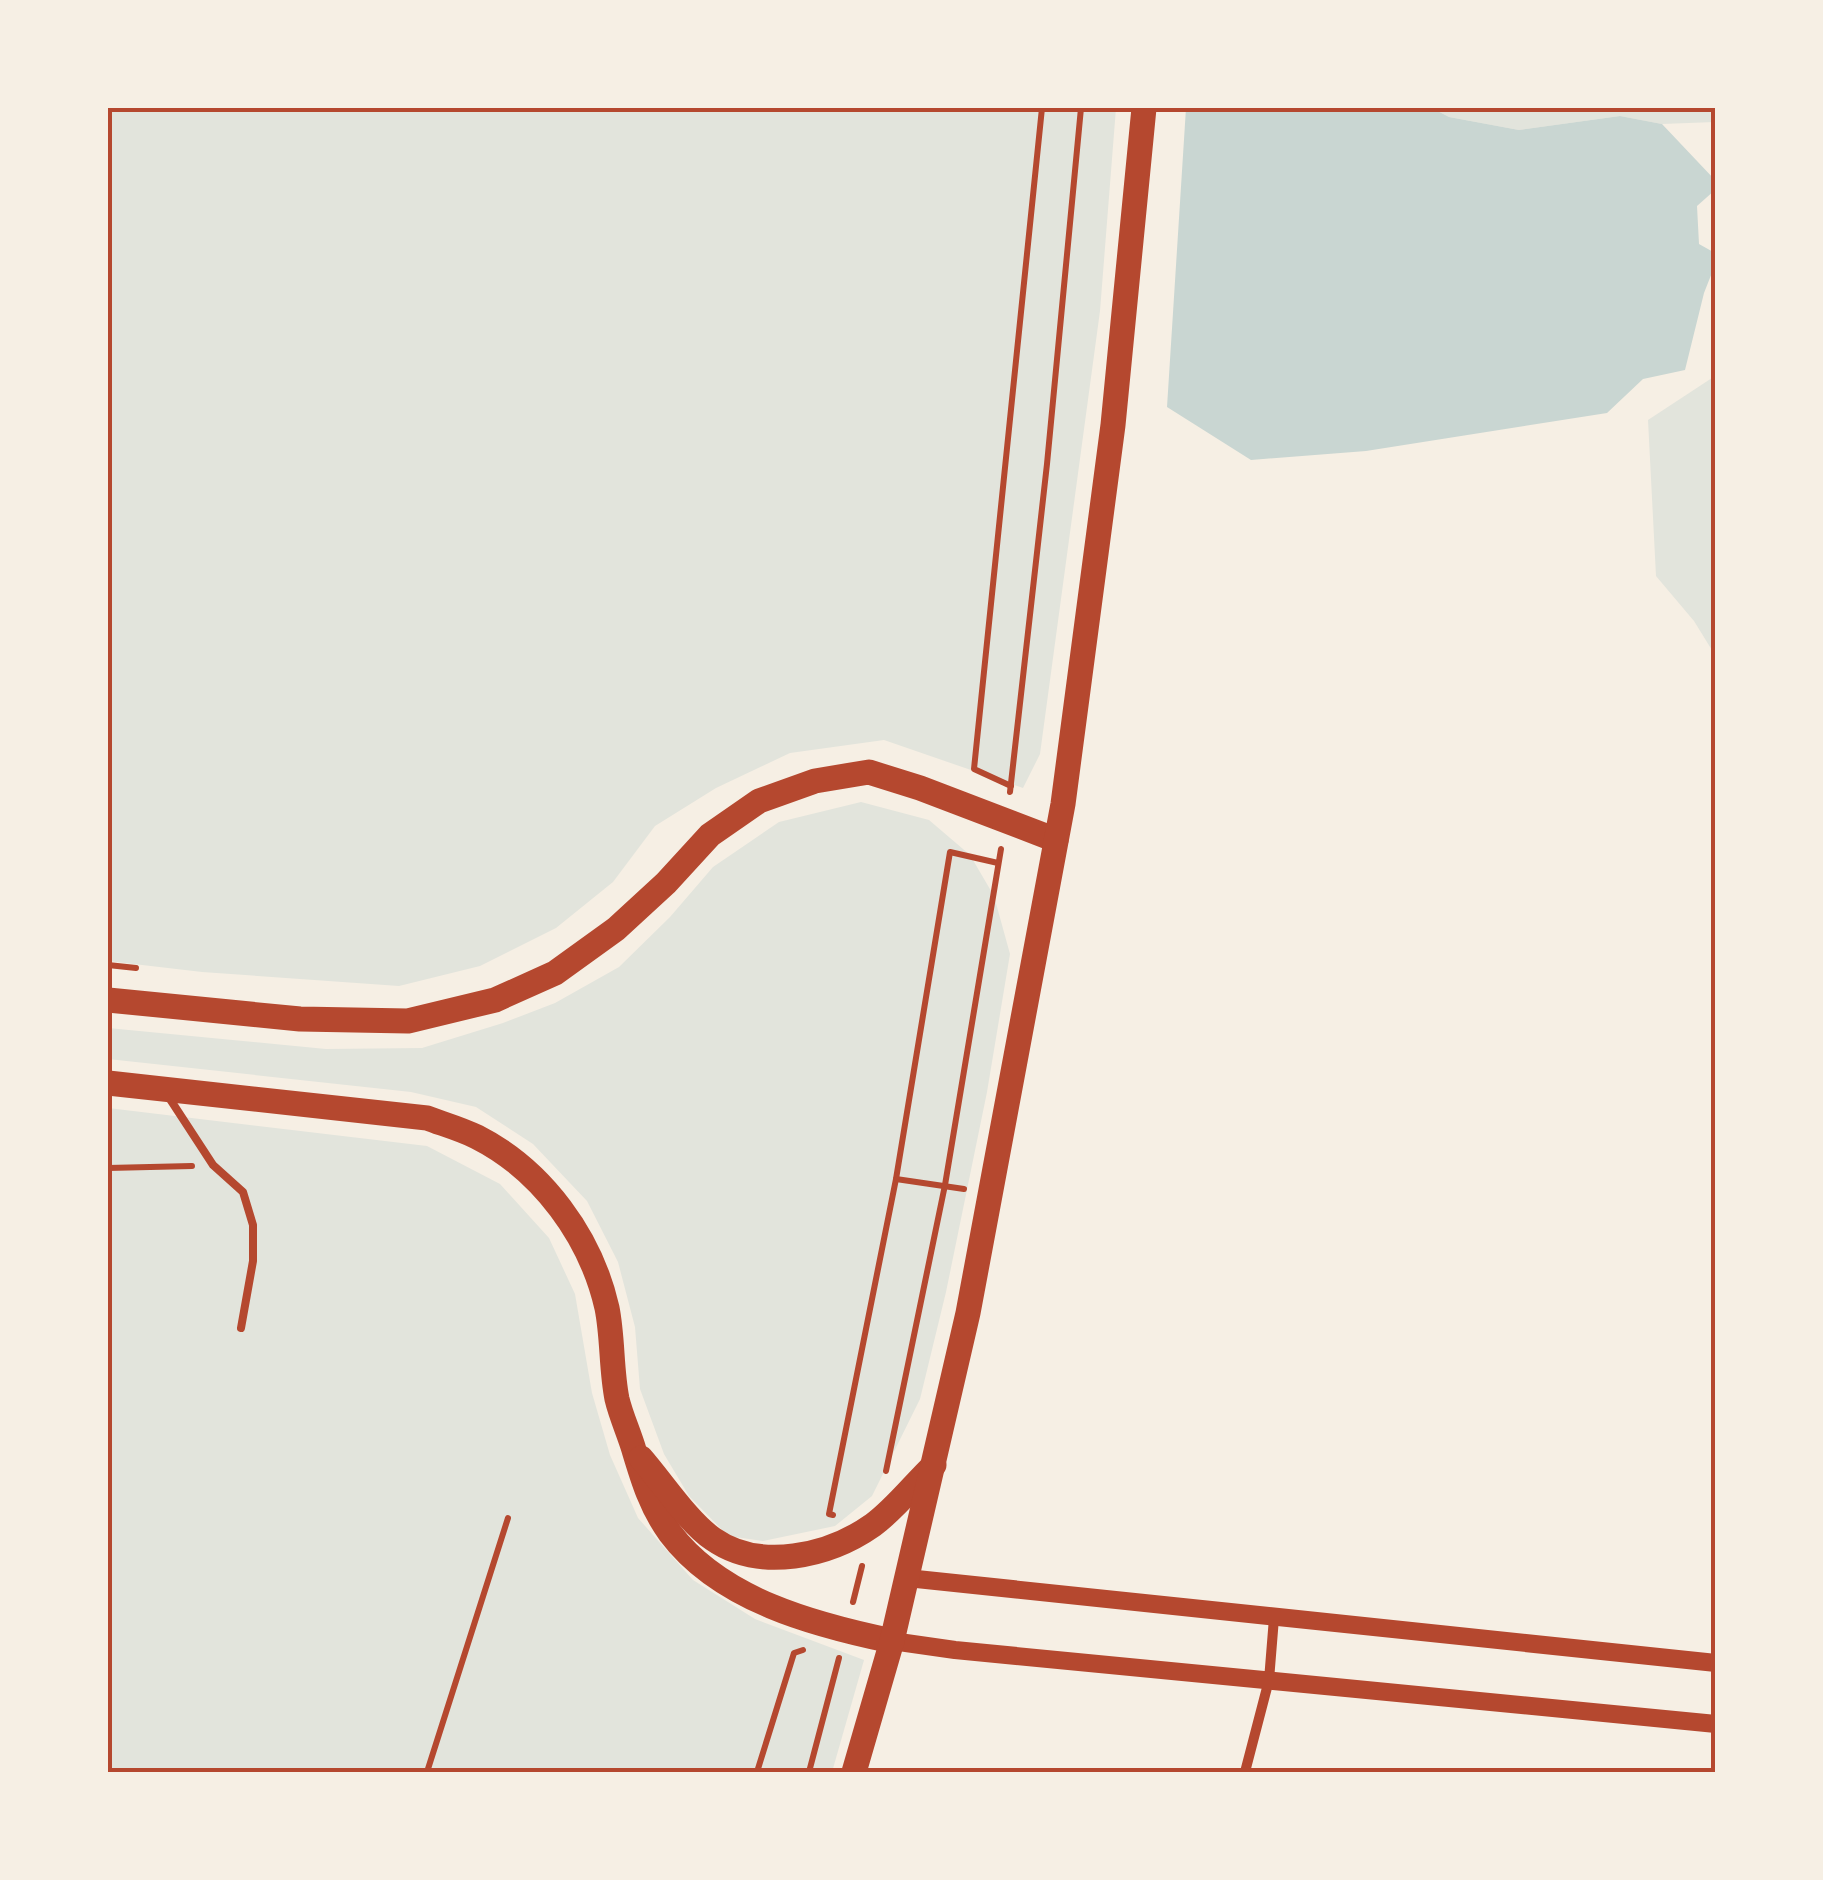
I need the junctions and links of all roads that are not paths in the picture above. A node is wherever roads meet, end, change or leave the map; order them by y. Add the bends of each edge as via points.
1 (1144, 108) edge
2 (1056, 840) junction
3 (108, 1000) edge
4 (108, 1083) edge
5 (163, 1088) junction
6 (240, 1328) dead end
7 (634, 1451) junction
8 (934, 1465) junction
9 (907, 1578) junction
10 (1274, 1618) junction
11 (892, 1642) junction
12 (1716, 1663) edge
13 (1270, 1680) junction
14 (1716, 1724) edge
15 (854, 1772) edge
16 (1245, 1772) edge

1 - 2 main road via 1113,424
2 - 3 main road via 869,772 814,781 759,802 710,835 616,929 555,972 495,1000 408,1021 300,1020
2 - 8 main road
4 - 5 main road
5 - 6 lane via 213,1165 243,1192 253,1225 253,1261
5 - 7 main road via 426,1118 476,1136 509,1158 540,1184 594,1264 607,1308 617,1398
7 - 8 main road via 712,1539 761,1557 816,1553 873,1525
7 - 11 main road via 649,1499 672,1536 710,1571 843,1642
8 - 9 main road
9 - 10 street
9 - 11 main road
10 - 12 street
10 - 13 street
11 - 13 street
11 - 15 main road
13 - 14 street
13 - 16 street

